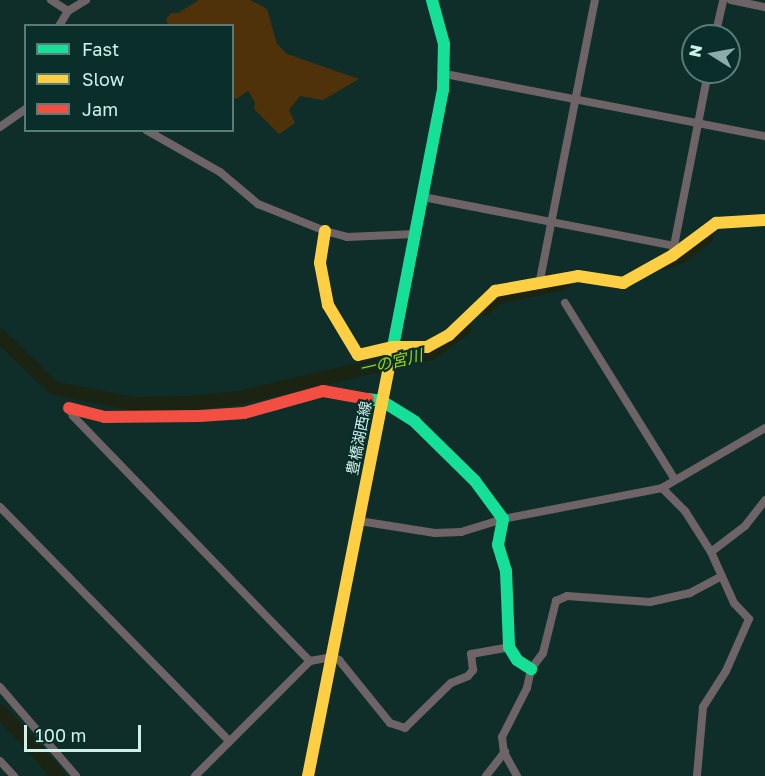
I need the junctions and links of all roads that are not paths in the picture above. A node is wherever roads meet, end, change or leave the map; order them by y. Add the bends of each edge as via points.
1 (51, 0) edge
2 (86, 0) edge
3 (432, 0) edge
4 (595, 0) edge
5 (723, 0) edge
6 (731, 0) edge
7 (765, 8) edge
8 (68, 11) junction
9 (60, 24) edge
10 (718, 24) edge
11 (445, 74) junction
12 (705, 84) edge
13 (573, 98) junction
14 (24, 110) edge
15 (697, 121) junction
16 (0, 127) edge
17 (150, 132) edge
18 (765, 136) edge
19 (423, 197) junction
20 (765, 220) edge
21 (549, 221) junction
22 (324, 231) junction
23 (415, 234) junction
24 (674, 250) junction
25 (539, 285) junction
26 (565, 303) dead end
27 (393, 347) junction
28 (381, 401) junction
29 (69, 408) joint
30 (765, 428) edge
31 (675, 480) junction
32 (662, 488) junction
33 (765, 500) edge
34 (0, 507) edge
35 (503, 519) junction
36 (359, 521) junction
37 (711, 552) junction
38 (720, 577) junction
39 (509, 647) junction
40 (332, 657) junction
41 (310, 661) junction
42 (531, 669) junction
43 (0, 687) edge
44 (229, 741) junction
45 (504, 752) junction
46 (0, 761) edge
47 (14, 776) edge
48 (76, 776) edge
49 (195, 776) edge
50 (309, 776) edge
51 (486, 776) edge
52 (517, 776) edge
53 (697, 776) edge

1 - 8 street
2 - 8 street
3 - 11 street, 豊橋湖西線 via 444,44
4 - 13 street
5 - 10 street
6 - 7 street
8 - 9 street
11 - 13 street
11 - 19 street, 豊橋湖西線
12 - 15 street
13 - 15 street
13 - 21 street
14 - 16 street
15 - 18 street
15 - 24 street
17 - 22 street via 220,172 258,204
19 - 21 street
19 - 23 street, 豊橋湖西線
20 - 24 street via 717,223
21 - 24 street
21 - 25 street
22 - 23 street via 347,237
22 - 27 street via 320,263 328,305 358,355
23 - 27 street, 豊橋湖西線
24 - 25 street via 623,283 578,276
25 - 27 street via 495,291 449,335 427,347
26 - 31 street
27 - 28 street, 豊橋湖西線
28 - 29 street via 323,391 244,413 200,416 104,417
28 - 35 street via 415,422 475,481
28 - 36 street, 豊橋湖西線
29 - 41 street via 72,416
30 - 31 street
31 - 32 street
32 - 35 street
32 - 37 street via 677,499
33 - 37 street via 745,526
34 - 44 street
35 - 36 street via 461,532 435,533
35 - 39 street via 498,545 506,571
36 - 40 street, 豊橋湖西線
37 - 38 street
38 - 42 street via 690,593 650,602 567,596 556,601 543,653
38 - 53 street via 734,603 749,619 726,670 703,707
39 - 40 street via 471,654 473,670 468,676 451,683 405,728 390,723 352,674
39 - 42 street via 517,660
40 - 41 street
40 - 50 street, 豊橋湖西線
41 - 44 street
42 - 45 street via 527,688 502,737
43 - 48 street
44 - 49 street
45 - 51 street
45 - 52 street
46 - 47 street

